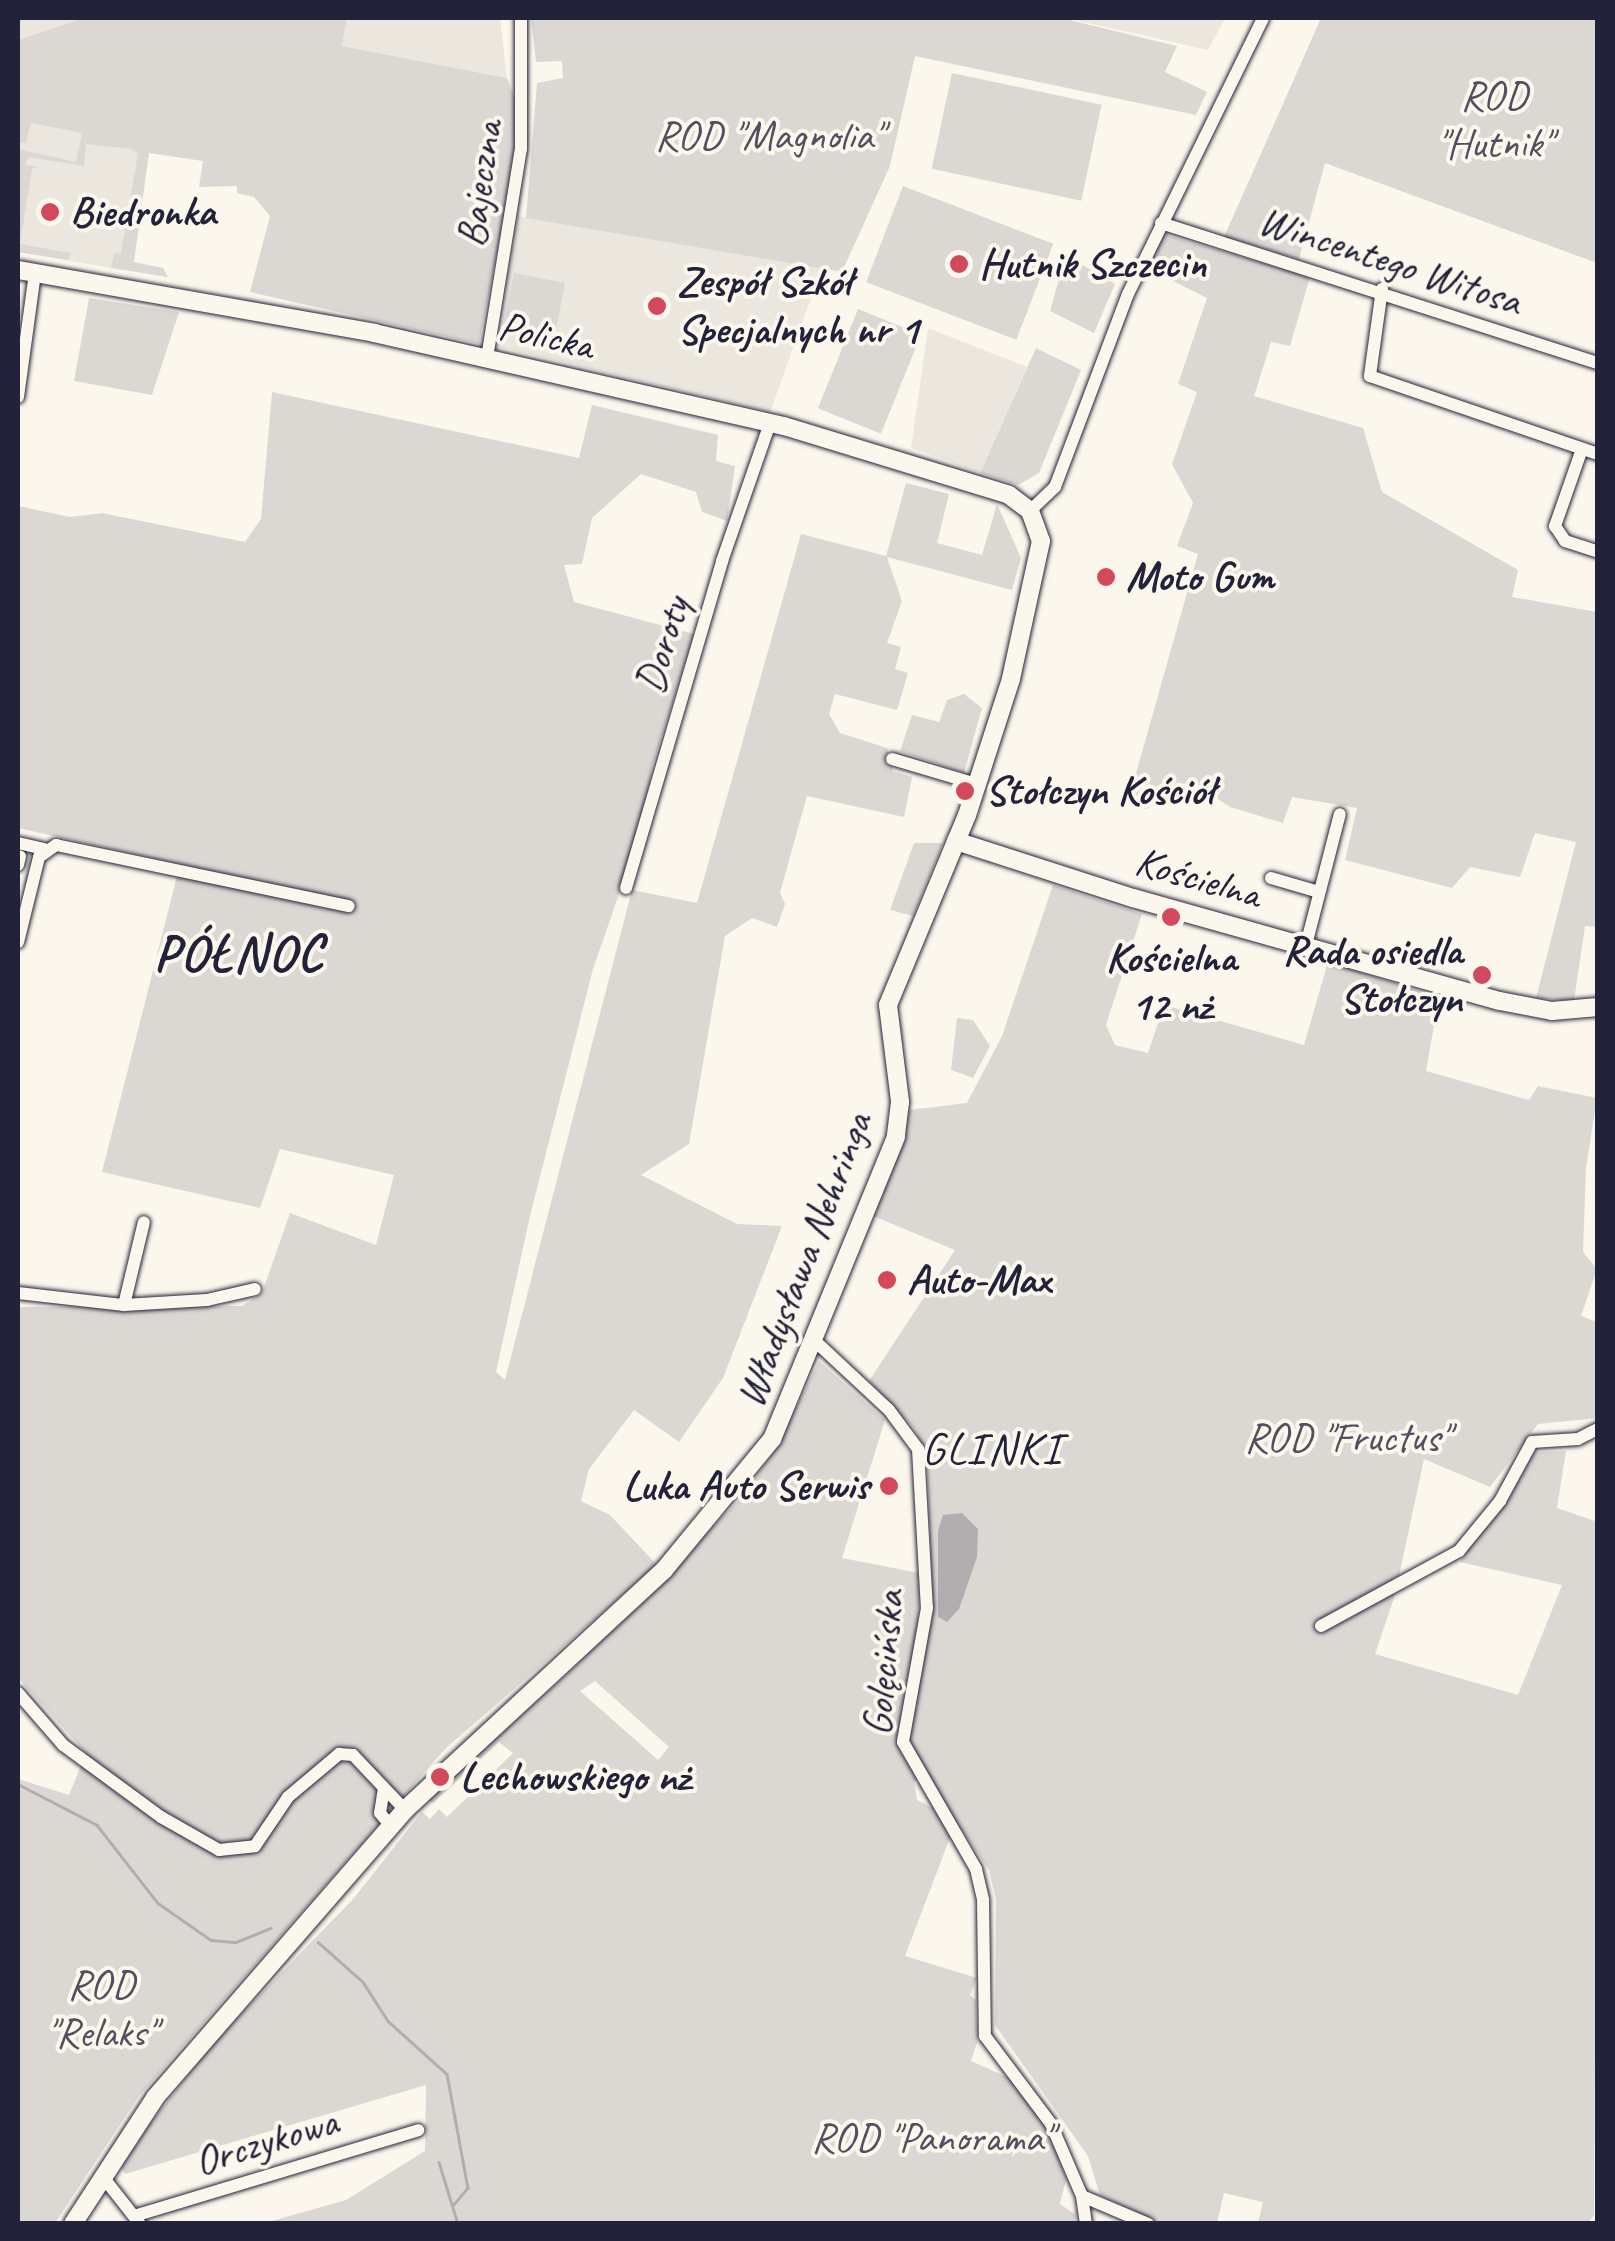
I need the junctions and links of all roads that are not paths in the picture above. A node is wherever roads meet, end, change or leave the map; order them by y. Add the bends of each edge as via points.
1 (521, 18) edge
2 (1263, 18) edge
3 (1161, 223) junction
4 (26, 271) edge
5 (1382, 289) junction
6 (487, 358) junction
7 (1598, 364) edge
8 (18, 387) edge
9 (770, 422) junction
10 (1582, 449) junction
11 (1598, 454) edge
12 (1030, 511) junction
13 (1598, 552) edge
14 (892, 758) dead end
15 (976, 784) junction
16 (1340, 814) dead end
17 (956, 840) junction
18 (44, 849) junction
19 (18, 855) edge
20 (18, 876) edge
21 (1271, 878) dead end
22 (33, 880) junction
23 (626, 888) dead end
24 (1319, 892) junction
25 (349, 906) dead end
26 (18, 942) edge
27 (1306, 945) junction
28 (1598, 1008) edge
29 (144, 1222) dead end
30 (255, 1289) dead end
31 (18, 1293) edge
32 (124, 1304) junction
33 (815, 1341) junction
34 (1598, 1429) edge
35 (1321, 1626) dead end
36 (18, 1693) edge
37 (384, 1788) junction
38 (405, 1810) junction
39 (391, 1826) junction
40 (418, 2130) dead end
41 (103, 2176) junction
42 (1082, 2196) junction
43 (137, 2220) edge
44 (73, 2224) edge
45 (1086, 2224) edge
46 (1148, 2224) edge

1 - 6 street, Bajeczna via 521,149
2 - 3 street
3 - 5 street, Wincentego Witosa
3 - 12 street via 1054,487
4 - 6 street, Policka
4 - 8 street, Policka
5 - 7 street, Wincentego Witosa
5 - 10 street via 1370,376
6 - 9 street, Policka
9 - 12 street, Policka via 982,485
9 - 23 street, Doroty
10 - 11 street
10 - 13 street via 1555,526 1565,541
12 - 15 street, Władysława Nehringa via 1040,552 1014,667
14 - 15 street
15 - 17 street, Władysława Nehringa
16 - 24 street
17 - 27 street, Kościelna
17 - 33 street, Władysława Nehringa via 888,1007 899,1126
18 - 19 street
18 - 22 street
18 - 25 street via 62,846
20 - 22 street
21 - 24 street
22 - 26 street
24 - 27 street
27 - 28 street, Kościelna via 1525,1007
29 - 32 street
30 - 32 street via 207,1300
31 - 32 street
33 - 38 street, Władysława Nehringa via 770,1443 689,1542
33 - 42 street, Golęcińska via 889,1410 918,1448 927,1608 903,1742 976,1870 983,1900 985,2036 1051,2124
34 - 35 street via 1578,1439 1532,1442 1500,1500 1459,1551
36 - 37 street via 83,1758 227,1852 255,1846 288,1796 332,1758 353,1755
37 - 38 street
37 - 39 street via 380,1813
38 - 39 street, Władysława Nehringa
39 - 41 street, Władysława Nehringa via 162,2090
40 - 43 street, Orczykowa
41 - 43 street
41 - 44 street, Władysława Nehringa
42 - 45 street, Golęcińska
42 - 46 street

